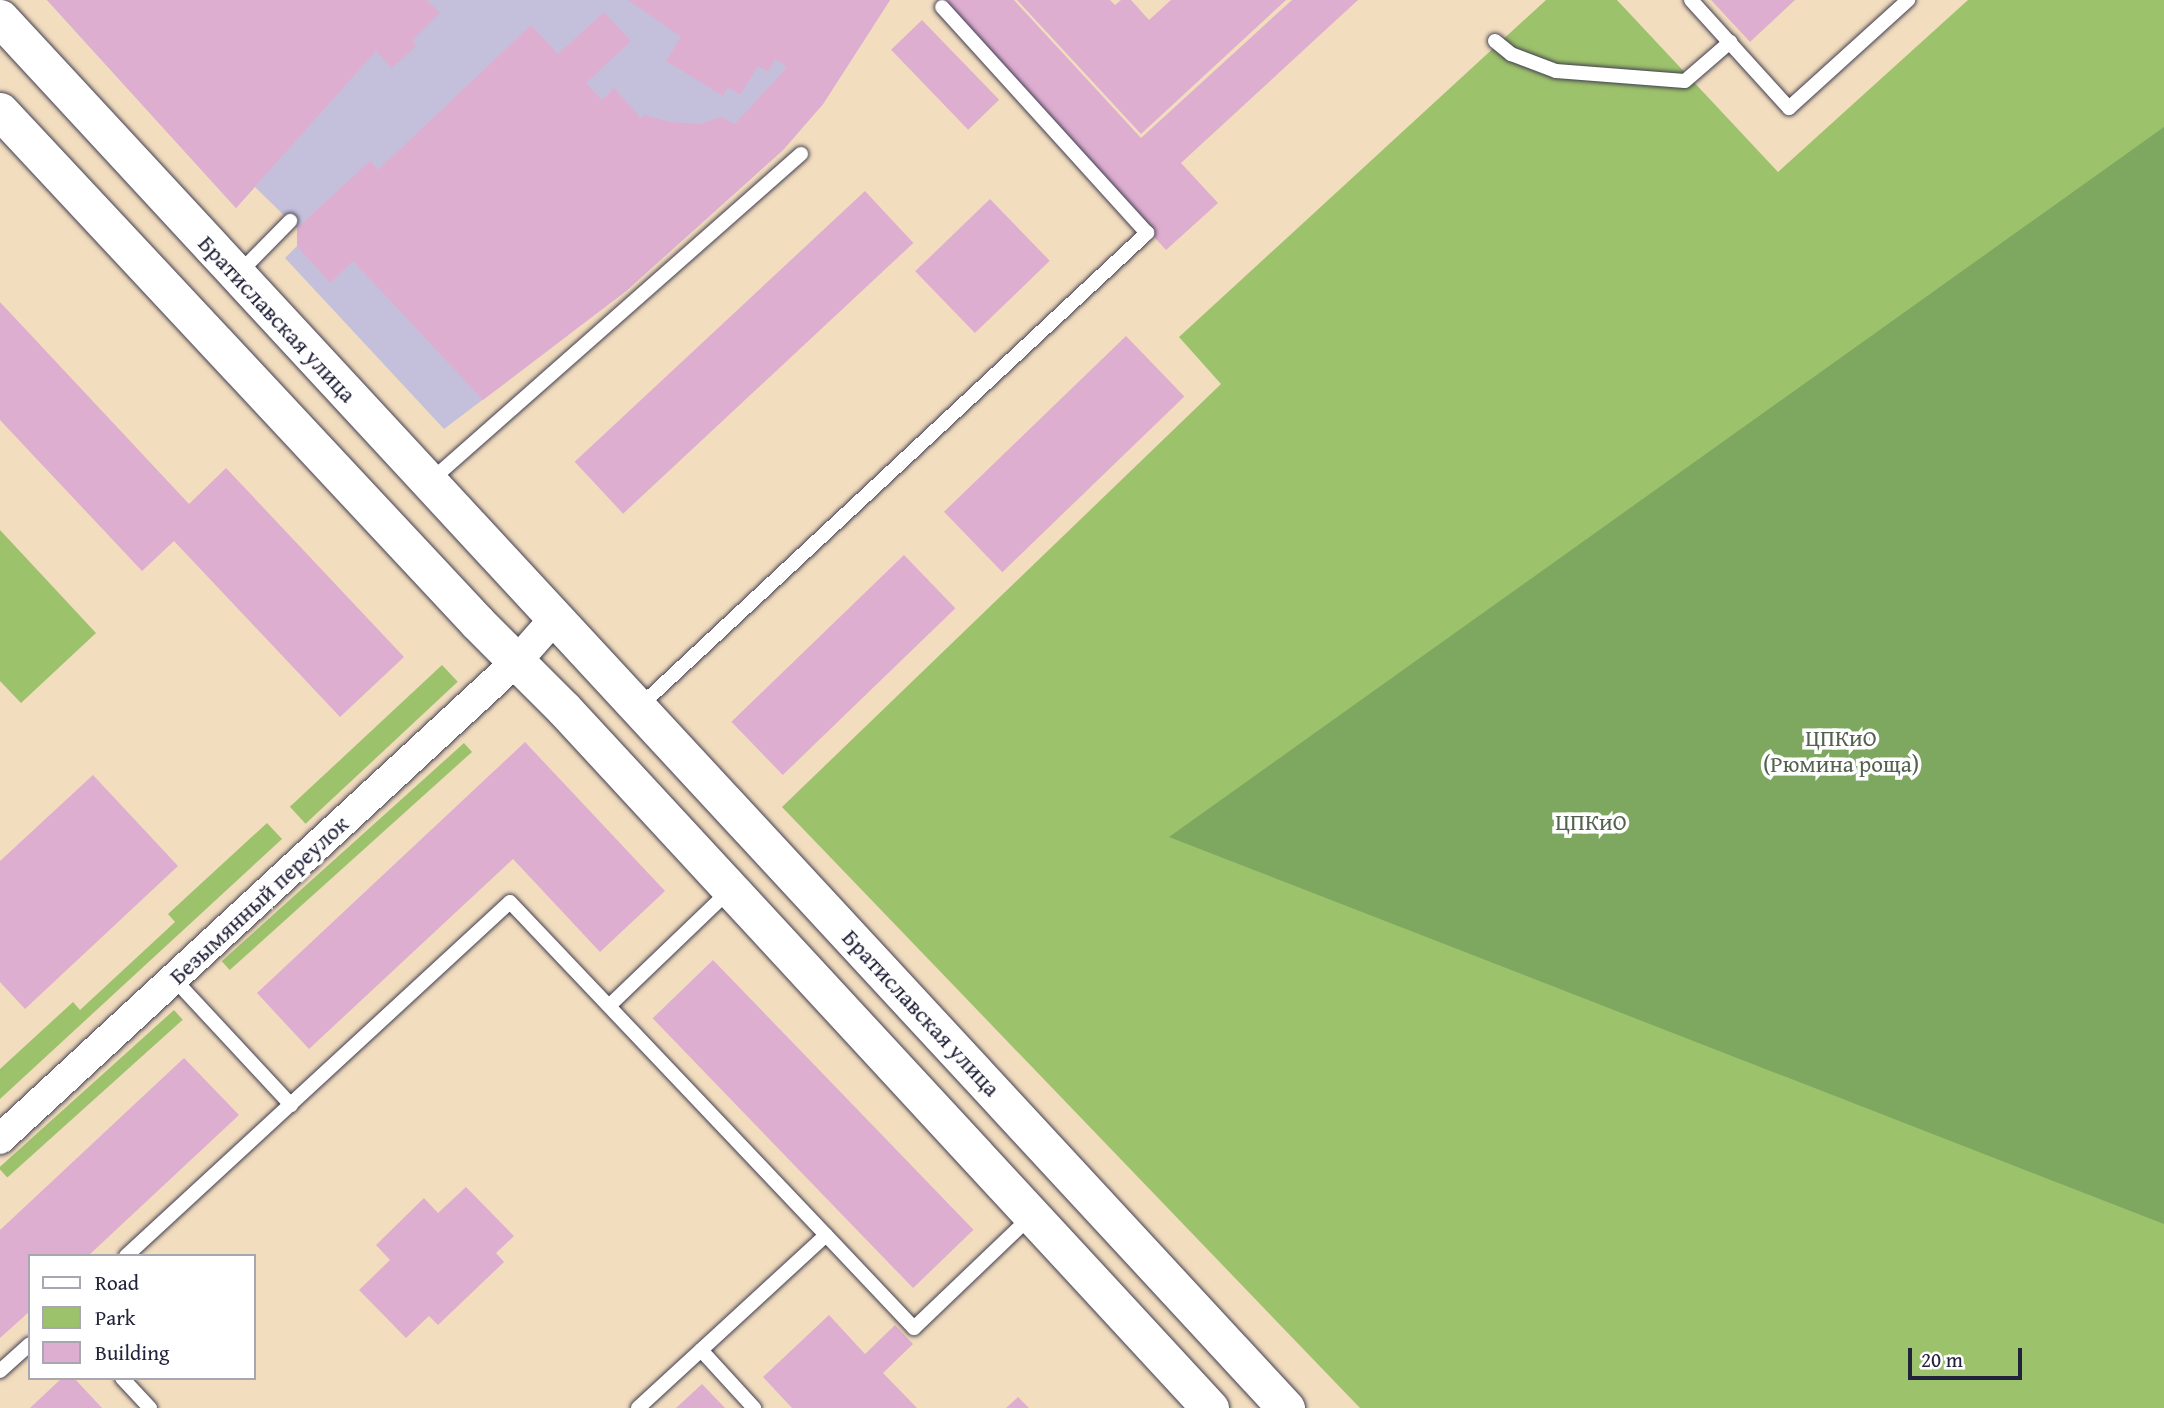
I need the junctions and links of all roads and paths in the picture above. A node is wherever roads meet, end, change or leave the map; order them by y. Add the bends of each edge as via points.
1 (1691, 0) edge
2 (1908, 0) edge
3 (942, 6) dead end
4 (0, 18) edge
5 (1495, 41) dead end
6 (1730, 42) junction
7 (0, 111) edge
8 (801, 154) dead end
9 (290, 221) dead end
10 (236, 275) junction
11 (429, 482) junction
12 (555, 618) junction
13 (517, 661) junction
14 (638, 708) junction
15 (729, 891) junction
16 (174, 979) junction
17 (610, 1004) junction
18 (291, 1105) junction
19 (0, 1139) edge
20 (1032, 1215) junction
21 (826, 1235) junction
22 (129, 1254) edge
23 (28, 1346) edge
24 (701, 1350) junction
25 (0, 1371) edge
26 (124, 1380) edge
27 (150, 1408) edge
28 (638, 1408) edge
29 (754, 1408) edge
30 (1210, 1408) edge
31 (1286, 1408) edge

1 - 6 lane
2 - 6 lane via 1789,108
3 - 14 lane via 1147,233
4 - 10 street, Братиславская улица
5 - 6 lane via 1511,54 1556,71 1685,81
7 - 13 street
8 - 11 lane
9 - 10 lane
10 - 11 street, Братиславская улица
11 - 12 street, Братиславская улица
12 - 13 street
12 - 14 street, Братиславская улица
13 - 15 street
13 - 16 street, Безымянный переулок
14 - 31 street, Братиславская улица
15 - 17 lane
15 - 20 street
16 - 18 lane
16 - 19 street, Безымянный переулок
17 - 18 lane via 510,902
17 - 21 lane
18 - 22 lane
20 - 21 lane via 914,1328
20 - 30 street
21 - 24 lane
23 - 25 lane
24 - 28 lane
24 - 29 lane
26 - 27 lane

